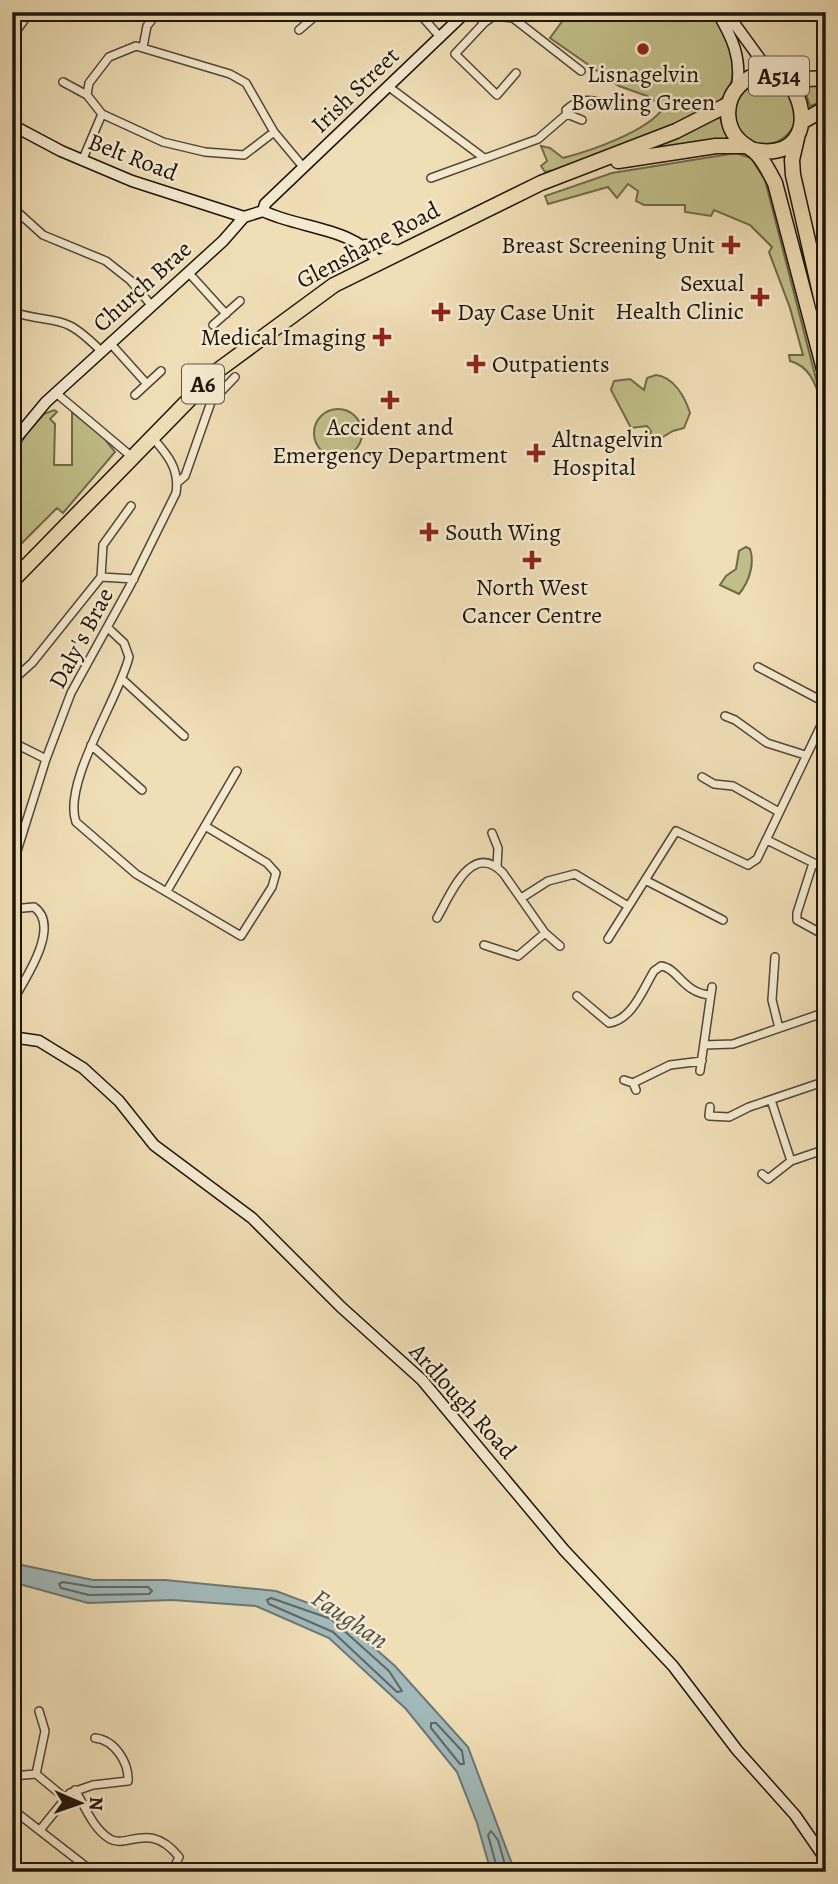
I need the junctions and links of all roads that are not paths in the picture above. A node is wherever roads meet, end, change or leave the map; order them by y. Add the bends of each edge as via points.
1 (30, 12) edge
2 (158, 12) edge
3 (320, 12) edge
4 (418, 12) edge
5 (466, 12) edge
6 (474, 12) edge
7 (717, 12) edge
8 (726, 12) edge
9 (484, 23) junction
10 (299, 30) dead end
11 (12, 37) edge
12 (440, 37) junction
13 (143, 47) junction
14 (582, 71) dead end
15 (516, 73) dead end
16 (771, 74) junction
17 (826, 78) edge
18 (788, 80) junction
19 (63, 82) dead end
20 (389, 87) junction
21 (737, 87) junction
22 (87, 95) junction
23 (729, 104) junction
24 (616, 105) dead end
25 (826, 108) edge
26 (102, 114) junction
27 (567, 114) junction
28 (582, 120) dead end
29 (804, 120) junction
30 (12, 125) edge
31 (274, 132) junction
32 (797, 138) junction
33 (750, 148) junction
34 (484, 158) junction
35 (82, 161) junction
36 (592, 166) junction
37 (304, 168) junction
38 (431, 178) dead end
39 (12, 207) edge
40 (264, 211) junction
41 (244, 217) junction
42 (363, 244) junction
43 (399, 251) junction
44 (378, 262) junction
45 (188, 272) junction
46 (240, 301) dead end
47 (152, 306) junction
48 (12, 312) edge
49 (226, 314) junction
50 (826, 319) edge
51 (213, 325) dead end
52 (106, 348) junction
53 (161, 370) dead end
54 (235, 377) dead end
55 (826, 377) edge
56 (147, 384) junction
57 (56, 393) junction
58 (135, 395) dead end
59 (152, 436) junction
60 (12, 443) edge
61 (132, 457) junction
62 (178, 482) junction
63 (131, 506) dead end
64 (101, 577) junction
65 (134, 579) junction
66 (12, 581) edge
67 (108, 628) junction
68 (758, 667) dead end
69 (122, 679) junction
70 (12, 681) edge
71 (826, 703) edge
72 (826, 715) edge
73 (725, 716) dead end
74 (184, 736) dead end
75 (12, 737) edge
76 (91, 745) junction
77 (805, 755) junction
78 (46, 759) junction
79 (237, 771) dead end
80 (702, 777) dead end
81 (142, 790) dead end
82 (779, 812) junction
83 (205, 826) junction
84 (492, 833) dead end
85 (767, 841) junction
86 (813, 863) junction
87 (12, 867) edge
88 (497, 867) junction
89 (826, 869) edge
90 (645, 880) junction
91 (167, 891) junction
92 (523, 897) junction
93 (628, 906) junction
94 (12, 909) edge
95 (437, 918) dead end
96 (723, 920) dead end
97 (545, 933) junction
98 (826, 936) edge
99 (608, 939) dead end
100 (484, 945) dead end
101 (560, 946) dead end
102 (778, 962) dead end
103 (577, 996) dead end
104 (12, 1004) edge
105 (826, 1012) edge
106 (12, 1023) edge
107 (779, 1028) junction
108 (12, 1037) edge
109 (704, 1045) junction
110 (702, 1062) junction
111 (701, 1071) dead end
112 (624, 1080) dead end
113 (826, 1081) edge
114 (771, 1100) junction
115 (710, 1107) dead end
116 (826, 1149) edge
117 (791, 1161) junction
118 (762, 1174) dead end
119 (39, 1711) dead end
120 (95, 1738) dead end
121 (36, 1774) junction
122 (12, 1776) edge
123 (75, 1790) junction
124 (65, 1798) junction
125 (12, 1809) edge
126 (40, 1830) junction
127 (12, 1840) edge
128 (12, 1849) edge
129 (826, 1860) edge
130 (84, 1864) junction
131 (77, 1872) edge
132 (93, 1872) edge
133 (172, 1872) edge

1 - 11 street
2 - 13 street via 147,26
3 - 10 street
4 - 12 street
5 - 12 street, Irish Street
6 - 9 street
7 - 21 street via 739,61
8 - 16 street
9 - 14 street via 494,16 513,18
9 - 15 street via 455,54 497,95
12 - 20 street, Irish Street
13 - 22 street via 109,57 89,83
13 - 31 street via 246,83
16 - 18 highway, A514
16 - 21 highway, A514 via 753,77
17 - 18 highway
18 - 29 highway, A514 via 802,96
19 - 22 street
20 - 34 street
20 - 37 street, Irish Street
21 - 23 highway, A514
22 - 26 street
23 - 33 highway, A514 via 730,128
23 - 36 highway, Glenshane Road / A6
24 - 27 street via 587,99 575,102
25 - 29 highway
26 - 31 street via 163,142 205,152 244,155
26 - 35 street
27 - 28 street
27 - 34 street via 538,139
29 - 32 highway, A514
30 - 35 street, Belt Road
31 - 37 street
32 - 33 highway via 777,150
32 - 50 highway, A514 via 792,160 795,187
33 - 36 highway, Glenshane Road / A6 via 684,150
33 - 55 highway, A514 via 775,183
34 - 38 street
35 - 41 street, Belt Road
36 - 43 highway, Glenshane Road / A6 via 541,183
37 - 40 street via 265,204
39 - 47 street via 43,235 106,261
40 - 41 street, Church Brae
40 - 42 street
41 - 45 street, Church Brae
42 - 43 street
42 - 44 street
43 - 44 highway, Glenshane Road / A6
44 - 59 highway, Glenshane Road / A6 via 334,285 251,343
45 - 47 street, Church Brae
45 - 49 street
46 - 49 street
47 - 52 street, Church Brae
48 - 52 street via 63,320
49 - 51 street
52 - 56 street
52 - 57 street, Church Brae
53 - 56 street
54 - 62 street, Daly's Brae via 211,402 185,476
56 - 58 street
57 - 60 street, Church Brae
57 - 61 street
59 - 61 highway, Glenshane Road / A6
59 - 62 street via 172,461
61 - 66 highway, Glenshane Road / A6
62 - 65 street, Daly's Brae
63 - 64 street via 103,545
64 - 65 street
64 - 70 street
65 - 67 street, Daly's Brae
67 - 69 street via 124,643 129,657
67 - 78 street, Daly's Brae via 71,693
68 - 71 street
69 - 74 street
69 - 76 street
72 - 77 street
73 - 77 street via 767,743
75 - 78 street
76 - 81 street
76 - 91 street via 72,812 82,828 136,874
77 - 82 street
78 - 87 street, Daly's Brae
79 - 83 street
80 - 82 street via 733,786
82 - 85 street
83 - 91 street
83 - 91 street via 274,867 272,887 242,936
84 - 88 street via 498,848
85 - 86 street
85 - 90 street via 748,865 676,831
86 - 89 street
86 - 98 street via 797,920
88 - 92 street
88 - 95 street via 484,863 470,866
90 - 93 street
90 - 96 street
92 - 93 street via 548,881 575,874
92 - 97 street
93 - 99 street
94 - 104 street via 39,910 44,929 35,960
97 - 100 street via 518,956
97 - 101 street
102 - 107 street via 772,1000
103 - 109 street via 614,1023 625,1018 654,971 667,967 692,990 711,991
104 - 106 street
105 - 107 street
107 - 109 street via 727,1045
108 - 129 street, Ardlough Road via 39,1041 83,1068 119,1101 154,1145 252,1218 422,1380 564,1550 673,1667
109 - 110 street
110 - 111 street
110 - 112 street via 670,1065 634,1087
113 - 114 street
114 - 115 street via 720,1119 709,1116
114 - 117 street
116 - 117 street
117 - 118 street via 768,1179
119 - 121 street via 45,1731
120 - 123 street via 120,1754 128,1781
121 - 122 street
121 - 124 street
123 - 124 street
123 - 133 street via 108,1838 149,1837 171,1849 179,1857
124 - 126 street
125 - 126 street
126 - 130 street
127 - 128 street
130 - 131 street
130 - 132 street

